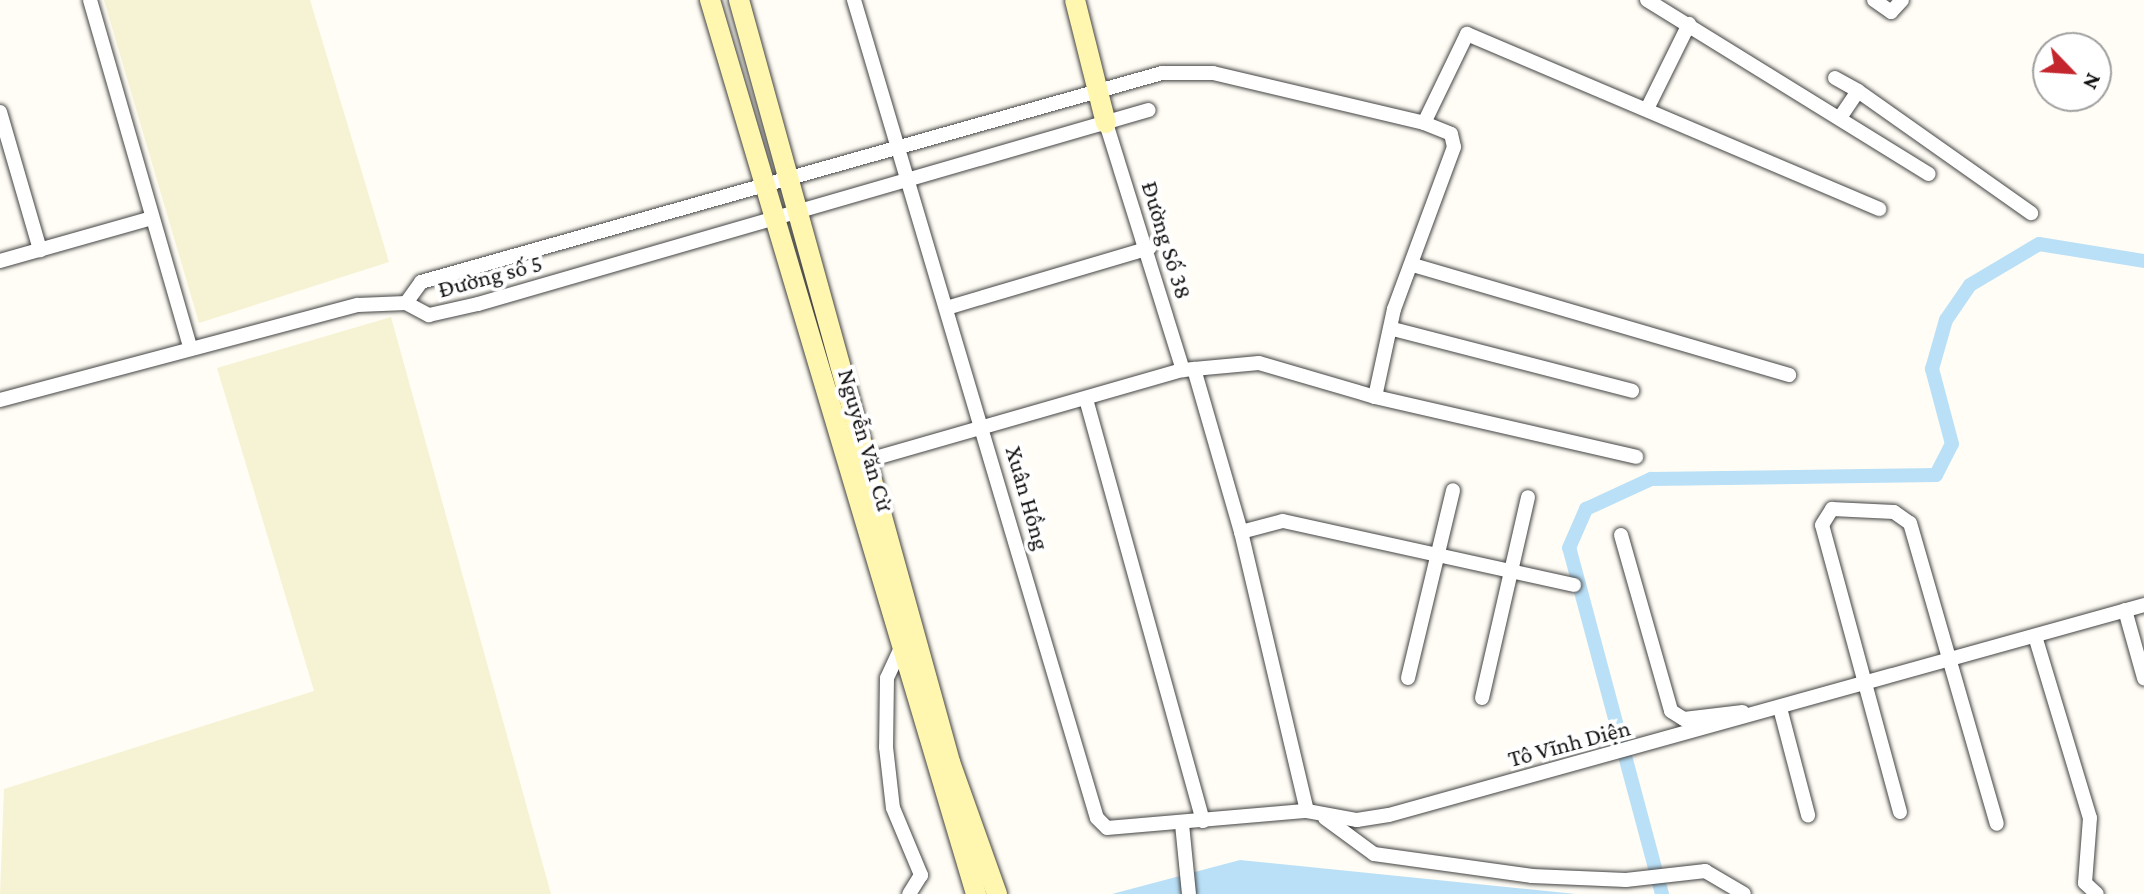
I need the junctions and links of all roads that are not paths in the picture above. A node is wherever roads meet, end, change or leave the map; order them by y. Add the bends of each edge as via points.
1 (90, 0) edge
2 (710, 0) edge
3 (739, 0) edge
4 (1075, 0) edge
5 (1647, 0) edge
6 (1874, 0) edge
7 (1902, 0) edge
8 (857, 1) edge
9 (1689, 24) junction
10 (1835, 78) dead end
11 (1101, 88) junction
12 (1858, 91) junction
13 (1647, 109) junction
14 (1149, 110) dead end
15 (0, 112) edge
16 (1840, 118) junction
17 (1106, 123) junction
18 (1424, 123) junction
19 (899, 150) junction
20 (1929, 174) dead end
21 (908, 178) junction
22 (793, 182) junction
23 (766, 187) junction
24 (1879, 209) dead end
25 (801, 212) junction
26 (2031, 213) dead end
27 (152, 218) junction
28 (774, 218) junction
29 (1149, 248) junction
30 (40, 250) junction
31 (0, 261) edge
32 (1413, 265) junction
33 (406, 303) junction
34 (950, 307) junction
35 (1393, 329) junction
36 (190, 347) junction
37 (1188, 370) junction
38 (1789, 375) dead end
39 (1632, 391) dead end
40 (1375, 397) junction
41 (1086, 399) junction
42 (0, 400) edge
43 (985, 428) junction
44 (1636, 457) dead end
45 (856, 463) junction
46 (1453, 490) dead end
47 (1528, 497) dead end
48 (1241, 532) junction
49 (1621, 535) dead end
50 (1440, 554) junction
51 (1509, 570) junction
52 (1574, 585) dead end
53 (2144, 605) edge
54 (2125, 610) junction
55 (2035, 636) junction
56 (900, 650) junction
57 (1949, 662) junction
58 (1408, 678) dead end
59 (2144, 678) edge
60 (1863, 685) junction
61 (1482, 698) dead end
62 (1780, 708) junction
63 (1750, 716) junction
64 (943, 766) junction
65 (1307, 811) junction
66 (1900, 812) dead end
67 (1808, 815) dead end
68 (1325, 818) junction
69 (1203, 821) junction
70 (1182, 824) junction
71 (1997, 824) dead end
72 (1107, 828) joint
73 (909, 894) edge
74 (976, 894) edge
75 (997, 894) edge
76 (1189, 894) edge
77 (1744, 894) edge
78 (2096, 894) edge

1 - 27 street
2 - 23 main road, Nguyễn Văn Cừ
3 - 22 main road, Nguyễn Văn Cừ
4 - 11 main road
5 - 9 street
6 - 7 street via 1891,12
8 - 19 street, Xuân Hồng
9 - 13 street
9 - 16 street
10 - 12 street
11 - 17 main road
11 - 18 street, Đường số 5 via 1162,73 1213,73
11 - 19 street, Đường số 5
12 - 16 street
12 - 26 street
13 - 18 street via 1467,34
13 - 24 street
14 - 17 street, Đường số 5
15 - 30 street
16 - 20 street
17 - 21 street, Đường số 5
17 - 29 street, Đường Số 38
18 - 32 street via 1454,140
19 - 21 street, Xuân Hồng
19 - 22 street, Đường số 5
21 - 25 street, Đường số 5
21 - 34 street, Xuân Hồng
22 - 23 street, Đường số 5
22 - 25 main road, Nguyễn Văn Cừ
23 - 28 main road, Nguyễn Văn Cừ
23 - 33 street, Đường số 5 via 421,282
25 - 28 street, Đường số 5
25 - 45 main road, Nguyễn Văn Cừ
27 - 30 street
27 - 36 street
28 - 33 street, Đường số 5 via 429,315
28 - 45 main road, Nguyễn Văn Cừ
29 - 34 street
29 - 37 street, Đường Số 38
30 - 31 street
32 - 35 street
32 - 38 street
33 - 36 street via 358,305
34 - 43 street, Xuân Hồng
35 - 39 street
35 - 40 street
36 - 42 street
37 - 40 street via 1259,363
37 - 41 street
37 - 48 street, Đường Số 38
40 - 44 street
41 - 43 street
41 - 69 street
43 - 45 street
43 - 72 street, Xuân Hồng via 1097,818
45 - 56 main road, Nguyễn Văn Cừ
45 - 64 main road, Nguyễn Văn Cừ
46 - 50 street
47 - 51 street
48 - 50 street via 1283,521
48 - 65 street, Đường Số 38
49 - 63 street via 1671,711 1684,719 1739,711
50 - 51 street
50 - 58 street
51 - 52 street
51 - 61 street
53 - 54 street, Tô Vĩnh Diện
54 - 55 street, Tô Vĩnh Diện
54 - 59 street
55 - 57 street, Tô Vĩnh Diện
55 - 78 street via 2090,818 2085,883
56 - 64 main road, Nguyễn Văn Cừ
56 - 73 street via 887,678 886,747 893,808 921,875
57 - 60 street, Tô Vĩnh Diện
57 - 60 street via 1907,519 1832,509 1822,525
57 - 71 street
60 - 62 street, Tô Vĩnh Diện
60 - 66 street
62 - 63 street, Tô Vĩnh Diện
62 - 67 street
63 - 68 street, Tô Vĩnh Diện via 1389,815
64 - 74 main road, Nguyễn Văn Cừ
64 - 75 main road, Nguyễn Văn Cừ
65 - 68 street, Tô Vĩnh Diện
65 - 69 street, Tô Vĩnh Diện
68 - 77 street via 1374,854 1532,876 1630,880 1705,871
69 - 70 street, Tô Vĩnh Diện
70 - 72 street, Tô Vĩnh Diện
70 - 76 street

